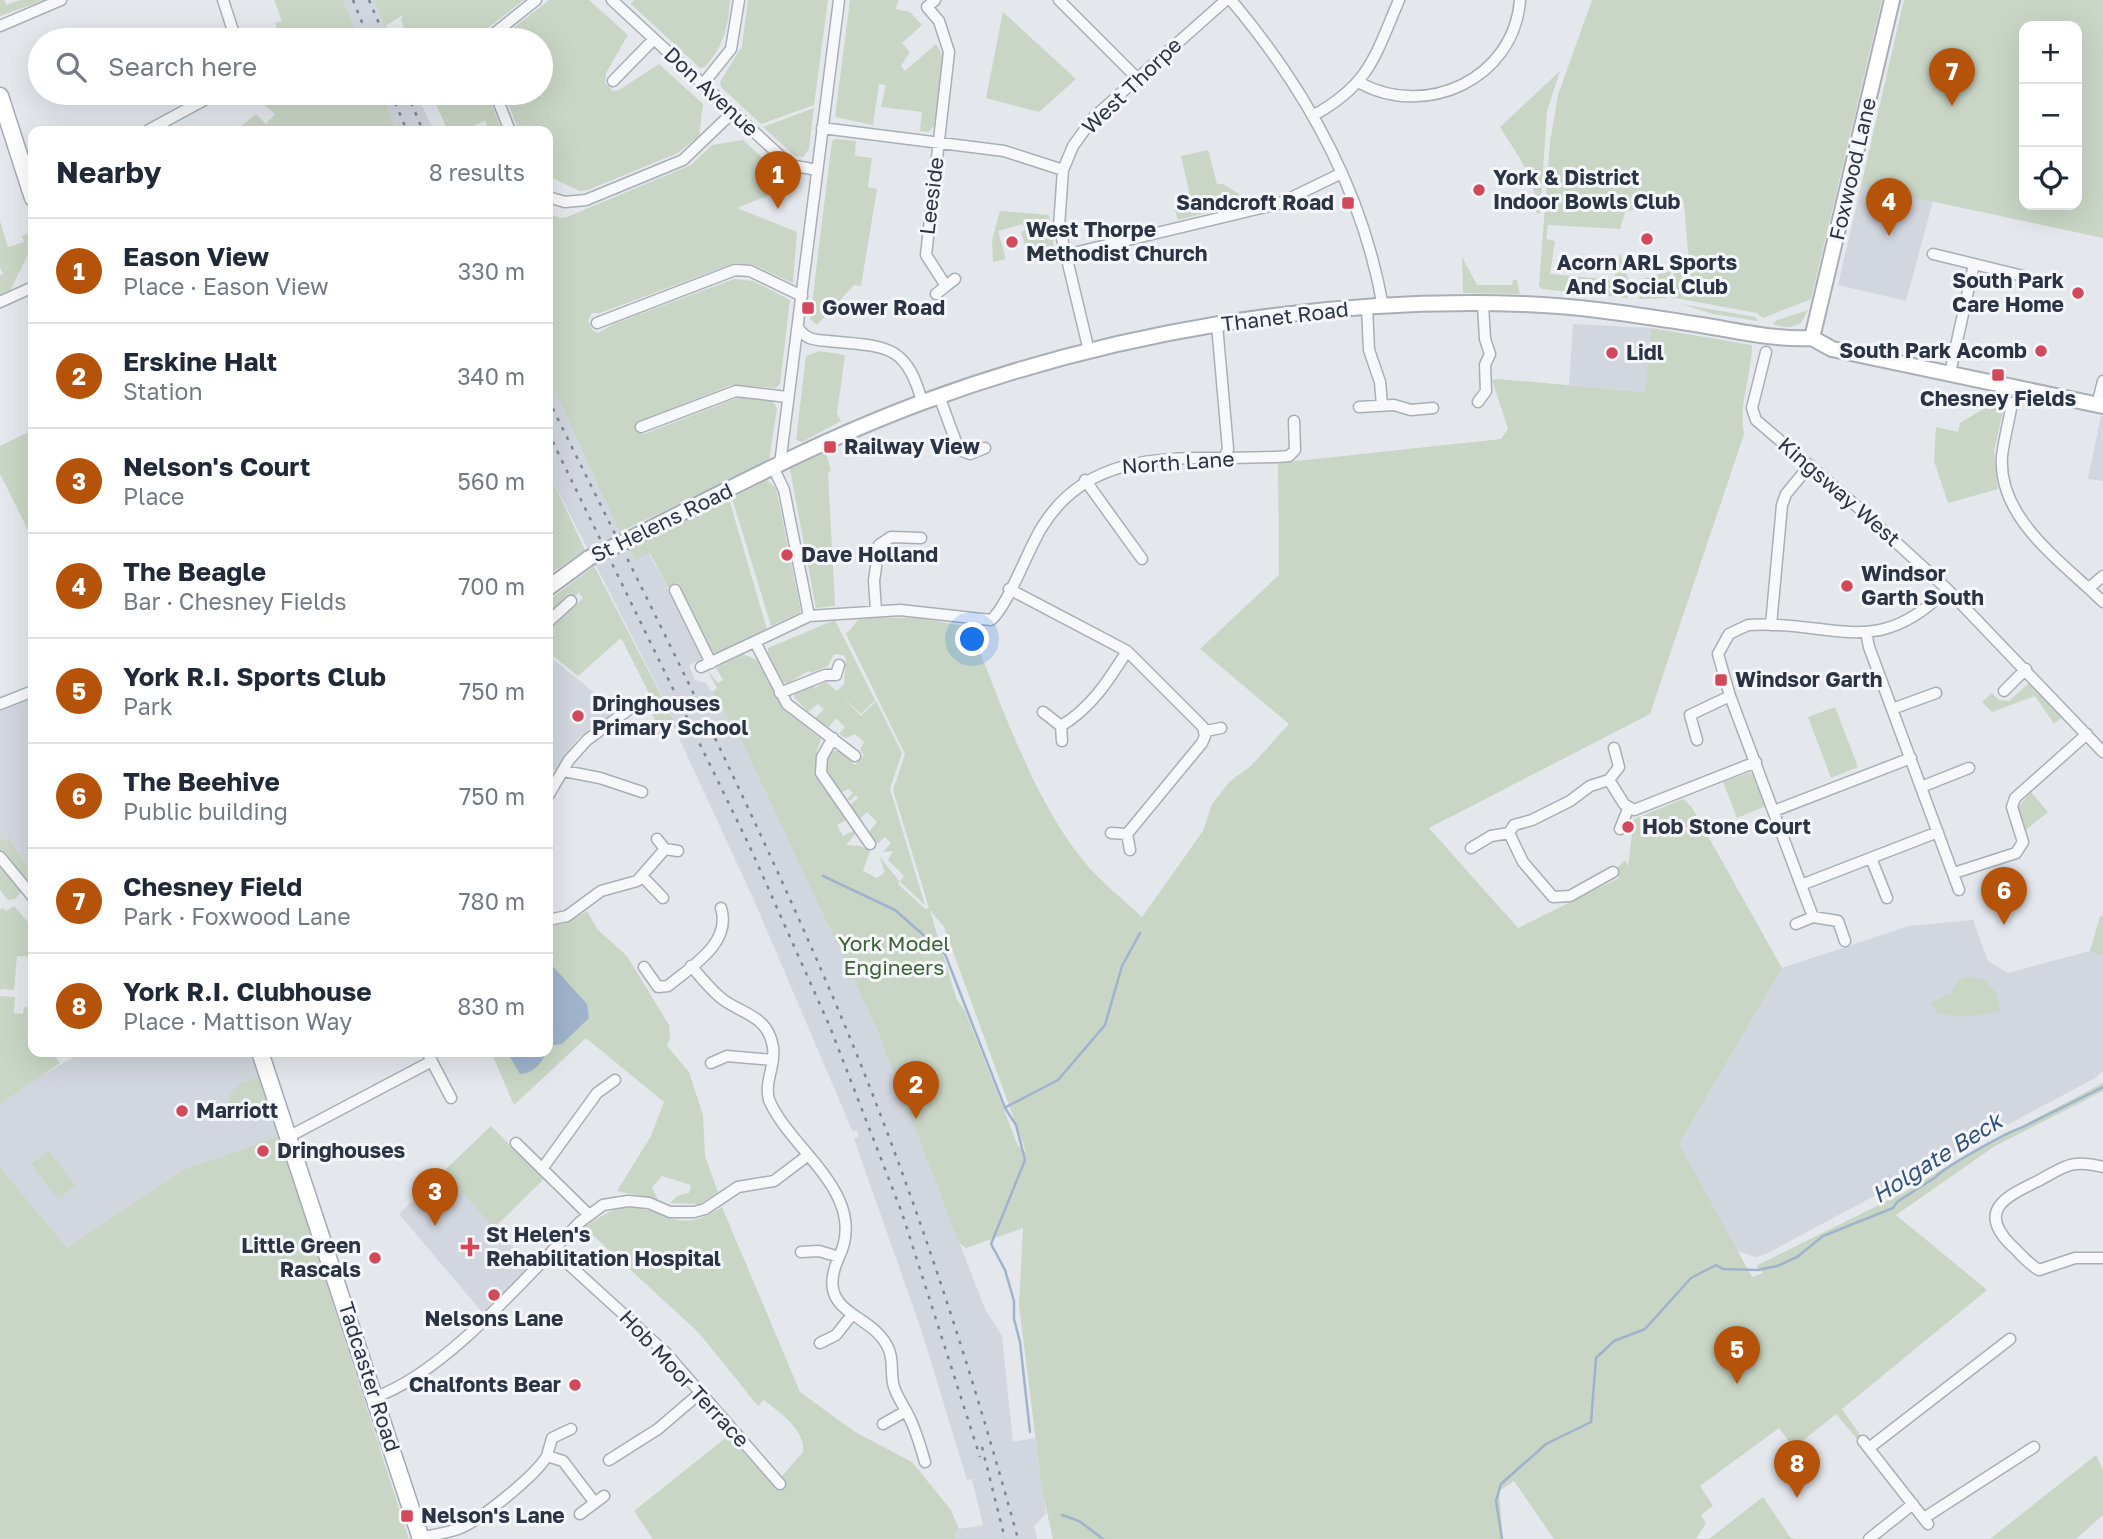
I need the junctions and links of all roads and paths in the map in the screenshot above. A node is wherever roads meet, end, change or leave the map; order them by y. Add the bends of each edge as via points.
1 (61, 0) edge
2 (223, 0) edge
3 (536, 0) edge
4 (611, 0) edge
5 (739, 0) edge
6 (839, 0) edge
7 (1059, 0) edge
8 (1228, 0) edge
9 (1399, 0) edge
10 (1520, 0) edge
11 (1892, 0) edge
12 (928, 6) edge
13 (0, 26) edge
14 (232, 28) edge
15 (501, 28) edge
16 (654, 39) junction
17 (1137, 78) junction
18 (613, 81) dead end
19 (1360, 83) junction
20 (703, 84) junction
21 (0, 96) edge
22 (195, 105) edge
23 (500, 105) edge
24 (733, 112) junction
25 (1314, 115) junction
26 (155, 126) edge
27 (508, 126) edge
28 (822, 128) junction
29 (939, 141) junction
30 (817, 170) junction
31 (1063, 170) junction
32 (28, 173) edge
33 (1342, 173) junction
34 (553, 198) edge
35 (1933, 254) dead end
36 (1065, 256) junction
37 (1975, 264) junction
38 (2023, 275) dead end
39 (28, 289) edge
40 (936, 293) dead end
41 (802, 296) junction
42 (0, 302) edge
43 (1483, 304) junction
44 (1367, 307) junction
45 (1383, 307) junction
46 (597, 323) dead end
47 (1217, 325) junction
48 (799, 329) junction
49 (1812, 338) junction
50 (1089, 351) junction
51 (1763, 356) dead end
52 (1950, 373) junction
53 (2103, 381) edge
54 (940, 396) junction
55 (787, 397) junction
56 (922, 402) junction
57 (1478, 402) dead end
58 (2012, 403) dead end
59 (1382, 405) junction
60 (2100, 405) edge
61 (1359, 407) dead end
62 (1433, 408) dead end
63 (1294, 421) dead end
64 (641, 428) dead end
65 (985, 448) dead end
66 (1225, 456) junction
67 (1810, 465) junction
68 (777, 466) junction
69 (1085, 480) junction
70 (921, 538) dead end
71 (1142, 559) dead end
72 (2103, 576) edge
73 (553, 584) edge
74 (2089, 588) junction
75 (1009, 589) junction
76 (1947, 589) junction
77 (675, 590) dead end
78 (571, 601) dead end
79 (2103, 602) edge
80 (876, 610) junction
81 (809, 616) junction
82 (553, 617) edge
83 (1772, 625) junction
84 (1866, 632) junction
85 (755, 642) junction
86 (1127, 651) junction
87 (839, 665) dead end
88 (2026, 669) junction
89 (2004, 691) dead end
90 (28, 693) edge
91 (780, 693) junction
92 (1936, 693) dead end
93 (1730, 696) junction
94 (0, 704) edge
95 (635, 705) dead end
96 (1892, 709) junction
97 (1043, 712) dead end
98 (1060, 726) junction
99 (1221, 727) dead end
100 (1206, 732) junction
101 (2087, 734) junction
102 (833, 738) junction
103 (1697, 740) dead end
104 (1062, 741) dead end
105 (1614, 748) dead end
106 (853, 749) dead end
107 (2103, 752) edge
108 (1911, 758) junction
109 (1756, 762) junction
110 (1969, 768) dead end
111 (564, 771) junction
112 (1609, 780) junction
113 (1921, 787) junction
114 (553, 788) edge
115 (642, 792) dead end
116 (1629, 809) junction
117 (1774, 811) junction
118 (1620, 829) dead end
119 (1938, 832) junction
120 (1111, 833) dead end
121 (1509, 833) junction
122 (1127, 834) junction
123 (657, 839) dead end
124 (870, 844) dead end
125 (1471, 848) dead end
126 (665, 849) junction
127 (1130, 850) dead end
128 (678, 851) dead end
129 (0, 858) edge
130 (1871, 859) junction
131 (1613, 872) dead end
132 (1954, 873) junction
133 (643, 877) junction
134 (1801, 885) junction
135 (1959, 890) dead end
136 (28, 891) edge
137 (663, 898) dead end
138 (1886, 898) dead end
139 (721, 908) dead end
140 (1813, 918) junction
141 (553, 919) edge
142 (1796, 924) dead end
143 (1845, 941) dead end
144 (691, 966) junction
145 (645, 967) dead end
146 (262, 1057) edge
147 (427, 1057) edge
148 (430, 1057) edge
149 (773, 1060) junction
150 (711, 1063) dead end
151 (615, 1080) dead end
152 (451, 1098) dead end
153 (290, 1136) junction
154 (516, 1143) dead end
155 (807, 1156) junction
156 (2103, 1167) edge
157 (542, 1169) junction
158 (588, 1214) junction
159 (553, 1250) junction
160 (801, 1252) dead end
161 (839, 1257) junction
162 (2103, 1258) edge
163 (851, 1316) junction
164 (2010, 1339) dead end
165 (820, 1343) dead end
166 (700, 1393) junction
167 (375, 1397) junction
168 (906, 1411) junction
169 (883, 1424) dead end
170 (571, 1429) dead end
171 (2035, 1447) dead end
172 (547, 1455) junction
173 (609, 1460) dead end
174 (925, 1462) dead end
175 (780, 1484) dead end
176 (604, 1496) dead end
177 (595, 1503) junction
178 (1913, 1504) junction
179 (580, 1514) dead end
180 (421, 1538) edge
181 (1869, 1539) edge

1 - 13 street
2 - 14 street
3 - 15 street
4 - 16 street, Don Avenue
5 - 20 street via 731,49
6 - 28 street
7 - 17 street
8 - 17 street, West Thorpe
8 - 25 street via 1265,42
9 - 19 street
10 - 19 street via 1503,50 1465,84 1437,95 1408,97
11 - 49 street, Foxwood Lane
12 - 29 street, Leeside via 949,45
16 - 18 street
16 - 20 street, Don Avenue
17 - 31 street, West Thorpe via 1082,132
19 - 25 street
20 - 24 street, Don Avenue
21 - 32 main road
22 - 26 street
23 - 27 street
24 - 30 street, Don Avenue via 790,164
24 - 34 street via 683,160 586,200
25 - 33 street
28 - 29 street, Leeside
28 - 30 street
29 - 31 street, Leeside via 1003,151
29 - 40 street, Leeside via 926,255 951,282
30 - 41 street
31 - 36 street, West Thorpe via 1058,209
33 - 36 street via 1278,204
33 - 45 street via 1372,252
35 - 37 street
36 - 50 street, West Thorpe
37 - 38 street
37 - 52 street
39 - 42 street
41 - 46 street via 750,271 735,270
41 - 48 street
43 - 45 street, Thanet Road
43 - 49 street, Thanet Road via 1632,314 1780,338
43 - 57 street via 1490,354 1485,365 1486,391
44 - 45 street, Thanet Road
44 - 47 street, Thanet Road
44 - 59 street via 1369,350
47 - 50 street, Thanet Road
47 - 66 street
48 - 55 street
48 - 56 street via 811,339 894,352 911,367
49 - 52 street via 1832,349
50 - 54 street, Thanet Road
51 - 67 street, Kingsway West via 1752,415
52 - 60 street
53 - 60 street
54 - 56 street, Thanet Road
54 - 65 street via 959,450 970,454
55 - 64 street via 736,391
55 - 68 street
56 - 68 street, Thanet Road
58 - 74 street via 2002,457 2012,503 2030,530
59 - 61 street
59 - 62 street
63 - 66 street, North Lane via 1295,450 1289,456
66 - 69 street, North Lane via 1125,464
67 - 76 street, Kingsway West
67 - 83 street via 1782,505
68 - 73 street, St Helens Road, bridge via 589,558
68 - 81 street
69 - 71 street
69 - 75 street, North Lane via 1048,517
70 - 80 street via 891,537 879,545
72 - 74 street
74 - 79 street
75 - 80 street, North Lane via 991,620
75 - 86 street
76 - 84 street via 1905,624
76 - 88 street, Kingsway West
77 - 85 street, North Lane via 706,665
78 - 82 street
80 - 81 street, North Lane
81 - 85 street, North Lane
83 - 84 street
83 - 93 street via 1737,629 1722,644 1719,666
84 - 96 street
85 - 91 street
86 - 98 street via 1104,688
86 - 100 street
87 - 91 street via 836,675
88 - 89 street
88 - 101 street, Kingsway West
90 - 94 street
91 - 102 street via 799,715
92 - 96 street
93 - 103 street via 1689,715
93 - 109 street
95 - 111 street via 587,740
96 - 108 street
97 - 98 street
98 - 104 street
99 - 100 street
100 - 122 street via 1202,743
101 - 107 street, Kingsway West
101 - 132 street via 2015,798 2012,807 2023,842 2016,853
102 - 106 street
102 - 124 street via 822,757 821,773
105 - 112 street via 1619,767
108 - 113 street
108 - 117 street
109 - 116 street via 1642,808
109 - 117 street
110 - 113 street
111 - 114 street
111 - 115 street
112 - 116 street
112 - 121 street via 1514,825
113 - 119 street
116 - 118 street
117 - 134 street
119 - 130 street
119 - 132 street
120 - 122 street
121 - 125 street via 1491,836
121 - 131 street via 1523,862 1553,897 1570,896
122 - 127 street
123 - 126 street
126 - 128 street
126 - 133 street
129 - 136 street
130 - 134 street
130 - 138 street
132 - 135 street
133 - 137 street
133 - 141 street via 601,891 566,916
134 - 140 street
139 - 144 street via 725,939
140 - 142 street
140 - 143 street via 1838,921
144 - 145 street via 663,988 653,983
144 - 149 street via 724,1001 761,1020 771,1036
146 - 153 main road, Tadcaster Road
147 - 153 street
148 - 152 street
149 - 150 street via 727,1056
149 - 155 street via 767,1084 769,1100
151 - 157 street via 597,1093
153 - 167 main road, Tadcaster Road
154 - 157 street
155 - 158 street via 774,1181 738,1187 694,1212 670,1212 628,1201 603,1205
155 - 161 street via 845,1212 846,1238
156 - 162 street via 2075,1162 2010,1195 1995,1217 2004,1238 2039,1270 2076,1258
157 - 158 street
158 - 159 street
159 - 166 street, Hob Moor Terrace via 666,1353
159 - 167 street via 448,1352 399,1389
160 - 161 street
161 - 163 street via 833,1288
163 - 165 street via 836,1335
163 - 168 street via 870,1326 885,1342 894,1388
164 - 178 street via 1866,1445
166 - 173 street via 658,1429
166 - 175 street, Hob Moor Terrace
167 - 180 main road, Tadcaster Road
168 - 169 street
168 - 174 street
170 - 172 street via 552,1438
171 - 178 street via 1926,1521
172 - 177 street via 563,1461
172 - 180 street via 537,1469 475,1519 460,1528
176 - 177 street
177 - 179 street
178 - 181 street

